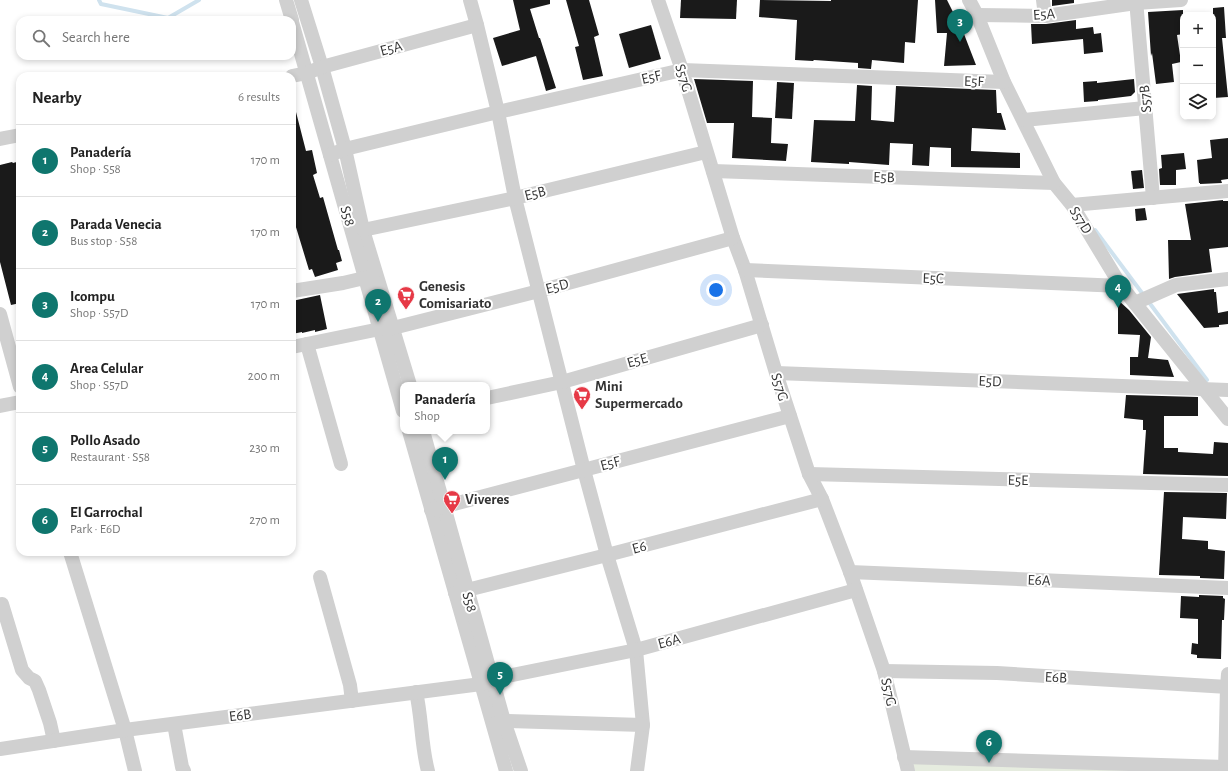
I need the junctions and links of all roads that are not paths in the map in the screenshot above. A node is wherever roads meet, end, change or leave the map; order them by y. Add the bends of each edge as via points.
1 (286, 0) edge
2 (301, 0) edge
3 (470, 0) edge
4 (658, 0) edge
5 (969, 0) edge
6 (1043, 0) edge
7 (1181, 0) edge
8 (1136, 2) edge
9 (977, 15) junction
10 (291, 16) edge
11 (1045, 16) junction
12 (477, 25) junction
13 (296, 35) edge
14 (322, 67) junction
15 (682, 70) junction
16 (307, 73) junction
17 (296, 75) edge
18 (1004, 82) junction
19 (1145, 108) junction
20 (498, 112) junction
21 (1024, 120) junction
22 (16, 136) edge
23 (0, 139) edge
24 (345, 149) junction
25 (706, 152) junction
26 (330, 155) junction
27 (713, 171) junction
28 (1054, 183) junction
29 (1228, 190) edge
30 (515, 198) junction
31 (1153, 198) junction
32 (1072, 205) junction
33 (363, 230) junction
34 (733, 238) junction
35 (745, 270) junction
36 (371, 276) junction
37 (1228, 279) edge
38 (1121, 286) junction
39 (296, 288) edge
40 (539, 291) junction
41 (1135, 303) junction
42 (0, 314) edge
43 (762, 325) junction
44 (387, 328) junction
45 (307, 344) junction
46 (296, 345) edge
47 (15, 349) edge
48 (776, 373) junction
49 (409, 382) edge
50 (562, 382) junction
51 (1204, 389) junction
52 (1228, 390) edge
53 (400, 395) edge
54 (490, 397) edge
55 (16, 403) edge
56 (0, 406) edge
57 (790, 416) junction
58 (1228, 418) edge
59 (410, 434) edge
60 (424, 434) edge
61 (341, 464) dead end
62 (584, 470) junction
63 (809, 474) junction
64 (1228, 485) edge
65 (822, 500) junction
66 (437, 508) junction
67 (71, 556) edge
68 (607, 556) junction
69 (850, 572) junction
70 (320, 577) dead end
71 (1228, 588) edge
72 (856, 590) junction
73 (461, 591) junction
74 (2, 604) dead end
75 (636, 650) junction
76 (884, 671) junction
77 (486, 682) junction
78 (1228, 683) edge
79 (416, 692) junction
80 (352, 701) junction
81 (498, 722) junction
82 (174, 724) junction
83 (643, 725) junction
84 (125, 730) junction
85 (54, 741) junction
86 (0, 749) edge
87 (904, 757) junction
88 (1225, 769) edge
89 (135, 771) edge
90 (184, 771) edge
91 (428, 771) edge
92 (506, 771) edge
93 (520, 771) edge
94 (637, 771) edge
95 (908, 771) edge

1 - 10 street, S58
2 - 14 street, S58
3 - 12 street
4 - 15 street, S57G
5 - 9 street, S57D
6 - 11 street
7 - 8 street, E5A
8 - 11 street, E5A
8 - 19 street, S57B
9 - 11 street, E5A
9 - 18 street, S57D
12 - 14 street, E5A
12 - 20 street
13 - 16 street, S58
14 - 16 street, E5A
14 - 24 street, S58
15 - 18 street, E5F
15 - 20 street, E5F
15 - 25 street, S57G
16 - 17 street, E5A
16 - 26 street, S58
18 - 21 street, S57D
19 - 21 street
19 - 31 street, S57B
20 - 24 street, E5F
20 - 30 street
21 - 28 street, S57D
22 - 23 street
24 - 26 street, E5F
24 - 33 street, S58
25 - 27 street, S57G
25 - 30 street, E5B
26 - 36 street, S58
27 - 28 street, E5B
27 - 34 street, S57G
28 - 32 street, S57D
29 - 31 street
30 - 33 street, E5B
30 - 40 street
31 - 32 street
32 - 38 street, S57D
33 - 36 street, S58
34 - 35 street, S57G
34 - 40 street, E5D
35 - 38 street, E5C
35 - 43 street, S57G
36 - 39 street via 343,283
36 - 44 street, S58
37 - 41 street via 1176,285
38 - 41 street, S57D
40 - 44 street, E5D
40 - 50 street
41 - 51 street, S57D
42 - 47 street
43 - 48 street, S57G
43 - 50 street, E5E
44 - 45 street, E5D
44 - 49 street, S58
44 - 53 street, S58
45 - 46 street, E5D
45 - 61 street
48 - 51 street, E5D
48 - 57 street, S57G
50 - 54 street, E5E
50 - 62 street
51 - 52 street
51 - 58 street, S57D
55 - 56 street
57 - 62 street, E5F
57 - 63 street, S57G
59 - 66 street, S58
60 - 66 street, S58
62 - 66 street, E5F
62 - 68 street
63 - 64 street, E5E
63 - 65 street, S57G
65 - 68 street, E6
65 - 69 street, S57G
66 - 73 street, S58
67 - 84 street
68 - 73 street, E6
68 - 75 street
69 - 71 street, E6A
69 - 72 street, S57G
70 - 80 street via 350,685
72 - 75 street, E6A
72 - 76 street, S57G
73 - 77 street, S58
74 - 85 street via 22,670 35,681
75 - 77 street, E6A
75 - 83 street
76 - 78 street, E6B
76 - 87 street, S57G
77 - 79 street, E6B
77 - 81 street, S58
78 - 88 street
79 - 80 street, E6B
79 - 91 street
80 - 82 street, E6B
81 - 83 street
81 - 92 street, S58
81 - 93 street, S58
82 - 84 street, E6B
82 - 90 street
83 - 94 street
84 - 85 street, E6B
84 - 89 street
85 - 86 street, E6B
87 - 88 street
87 - 95 street, S57G

